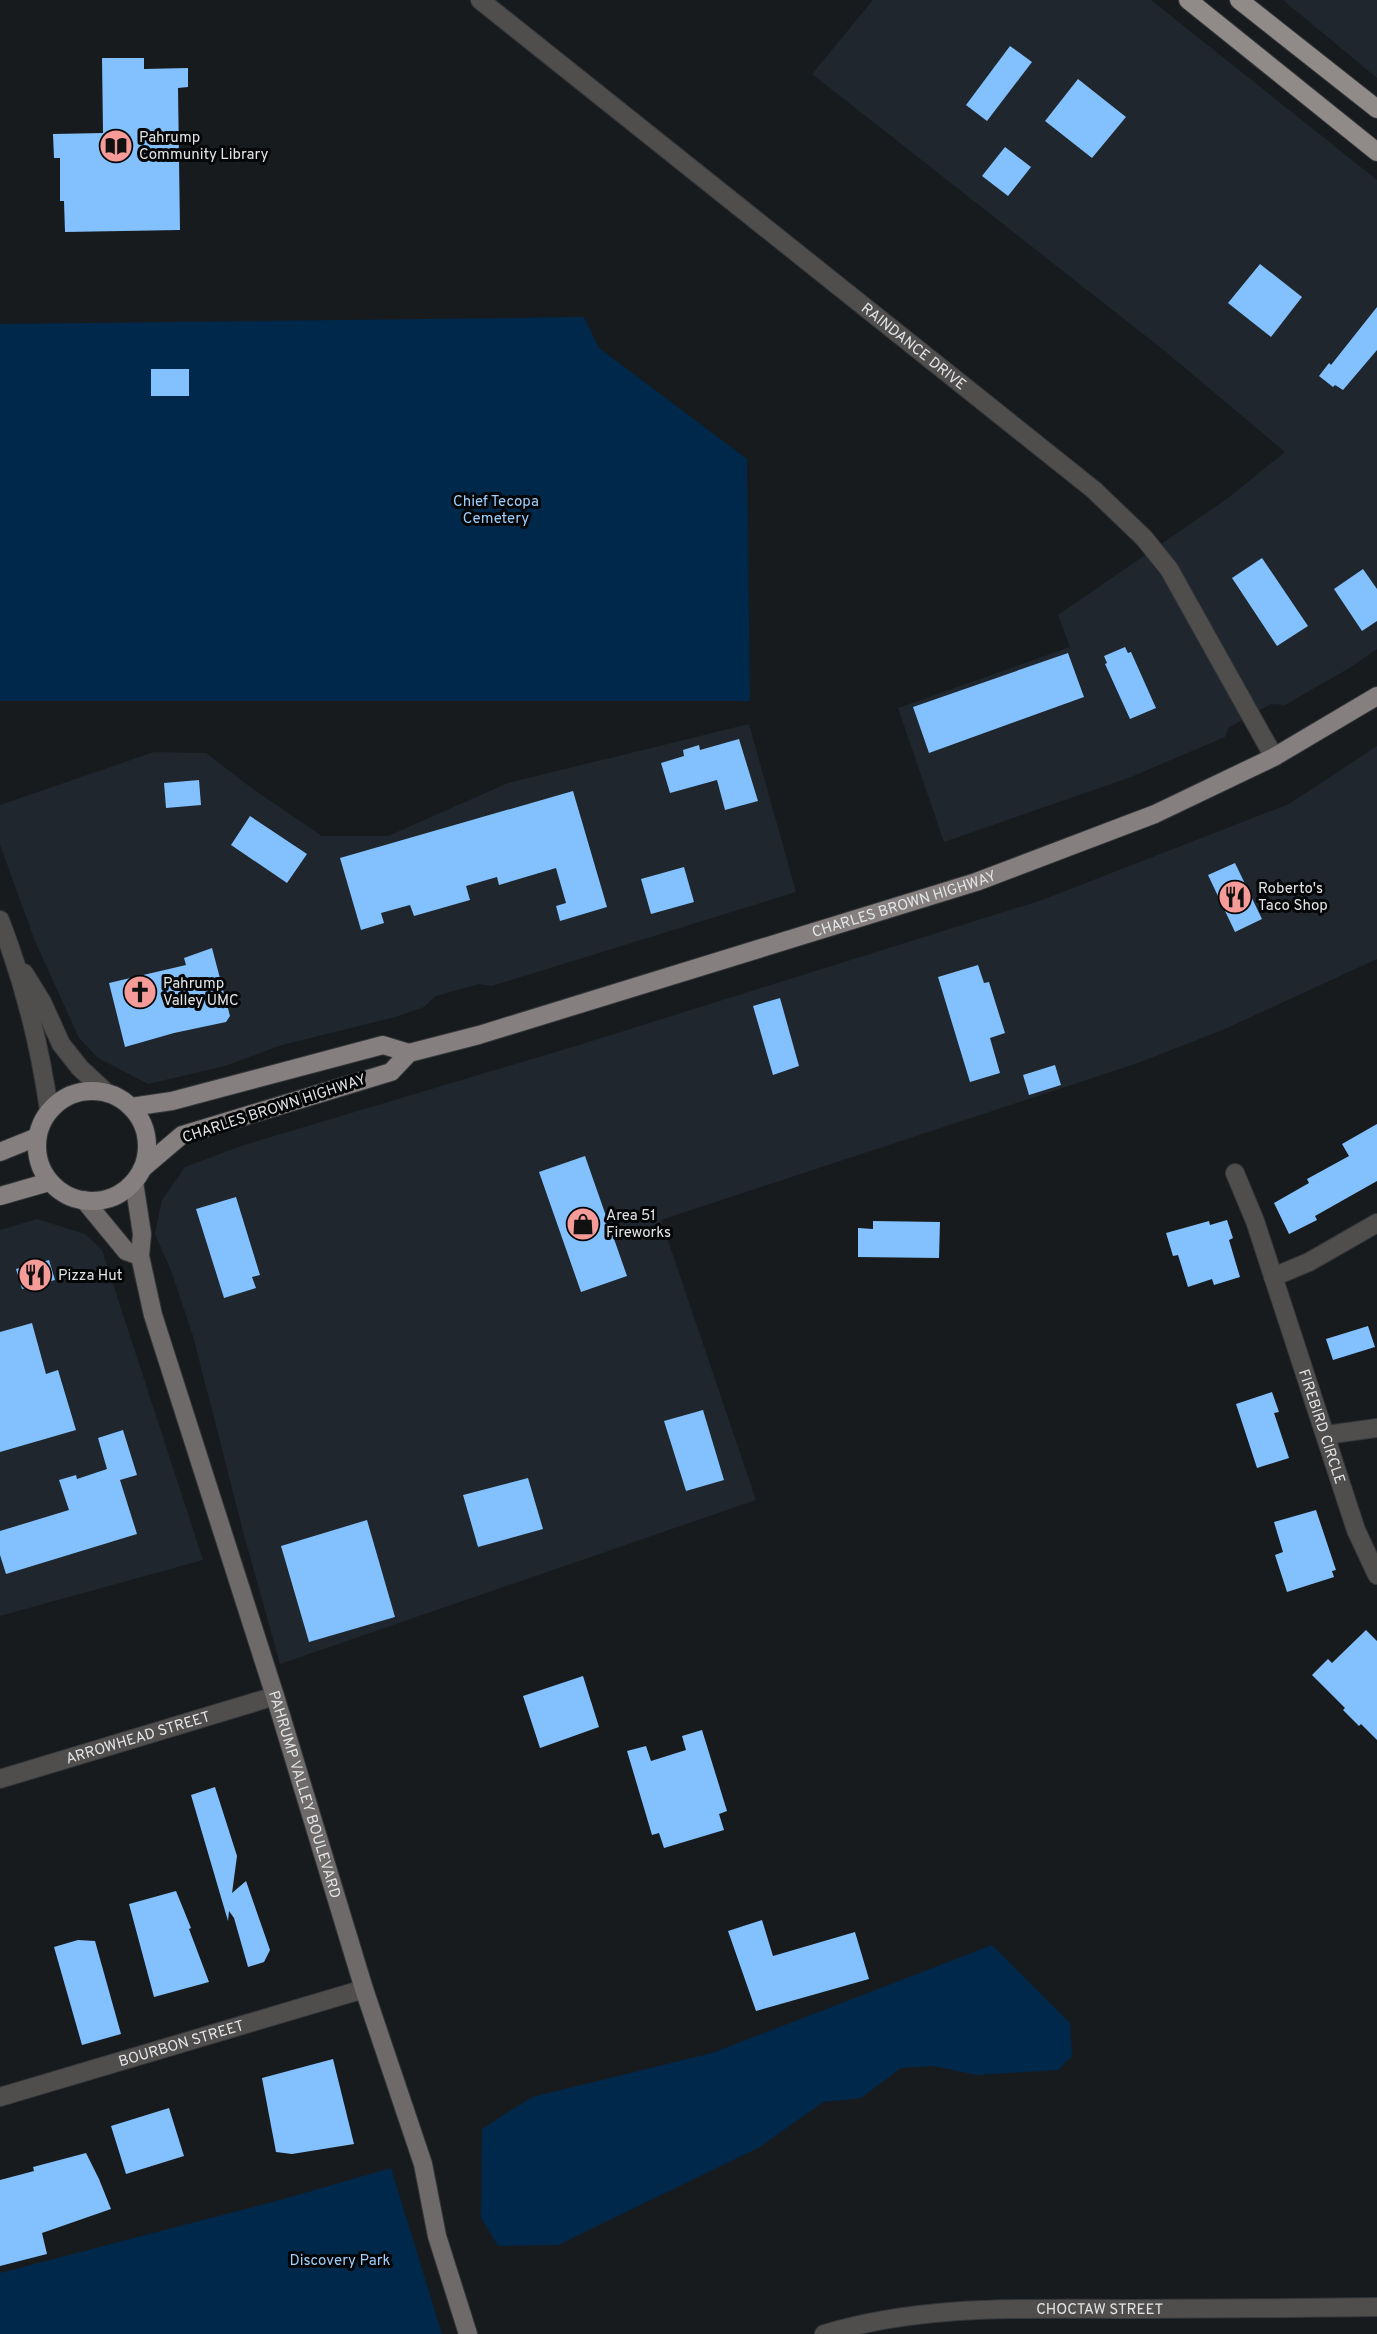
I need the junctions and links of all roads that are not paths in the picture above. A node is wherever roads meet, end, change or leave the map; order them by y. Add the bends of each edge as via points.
1 (480, 0) edge
2 (1188, 0) edge
3 (1239, 0) edge
4 (1377, 109) edge
5 (1377, 153) edge
6 (1377, 696) edge
7 (1274, 757) junction
8 (0, 920) edge
9 (16, 962) junction
10 (409, 1053) junction
11 (107, 1093) junction
12 (131, 1107) junction
13 (49, 1110) junction
14 (37, 1137) junction
15 (0, 1152) edge
16 (1235, 1173) dead end
17 (138, 1175) junction
18 (50, 1182) junction
19 (0, 1196) edge
20 (84, 1200) junction
21 (1377, 1223) edge
22 (140, 1256) junction
23 (1273, 1276) junction
24 (1377, 1428) edge
25 (1326, 1435) junction
26 (1377, 1575) edge
27 (275, 1695) junction
28 (0, 1779) edge
29 (364, 1989) junction
30 (0, 2097) edge
31 (1377, 2307) edge
32 (468, 2334) edge
33 (824, 2334) edge

1 - 7 street, RAINDANCE DRIVE via 1119,514 1169,569
2 - 5 highway
3 - 4 highway
6 - 7 main road, CHARLES BROWN HIGHWAY
7 - 10 main road, CHARLES BROWN HIGHWAY via 1155,814 976,882
8 - 9 street
9 - 11 street via 42,1002 61,1044
9 - 13 street
10 - 12 main road, CHARLES BROWN HIGHWAY via 383,1045 172,1101
10 - 17 main road, CHARLES BROWN HIGHWAY via 391,1072 182,1135
11 - 12 main road
11 - 13 main road via 75,1093
12 - 17 main road via 146,1136 147,1153
13 - 14 main road
14 - 15 main road
14 - 18 main road via 36,1153
16 - 23 street, FIREBIRD CIRCLE
17 - 20 main road via 119,1193 102,1200
17 - 22 main road, PAHRUMP VALLEY BOULEVARD
18 - 19 main road
18 - 20 main road via 71,1197
20 - 22 main road via 126,1251
21 - 23 street via 1309,1262
22 - 27 main road, PAHRUMP VALLEY BOULEVARD via 153,1315
23 - 25 street, FIREBIRD CIRCLE
24 - 25 street
25 - 26 street, FIREBIRD CIRCLE via 1356,1530
27 - 28 street, ARROWHEAD STREET
27 - 29 main road, PAHRUMP VALLEY BOULEVARD
29 - 30 street, BOURBON STREET
29 - 32 main road, PAHRUMP VALLEY BOULEVARD via 423,2164 437,2236
31 - 33 street, CHOCTAW STREET via 998,2308 906,2315

